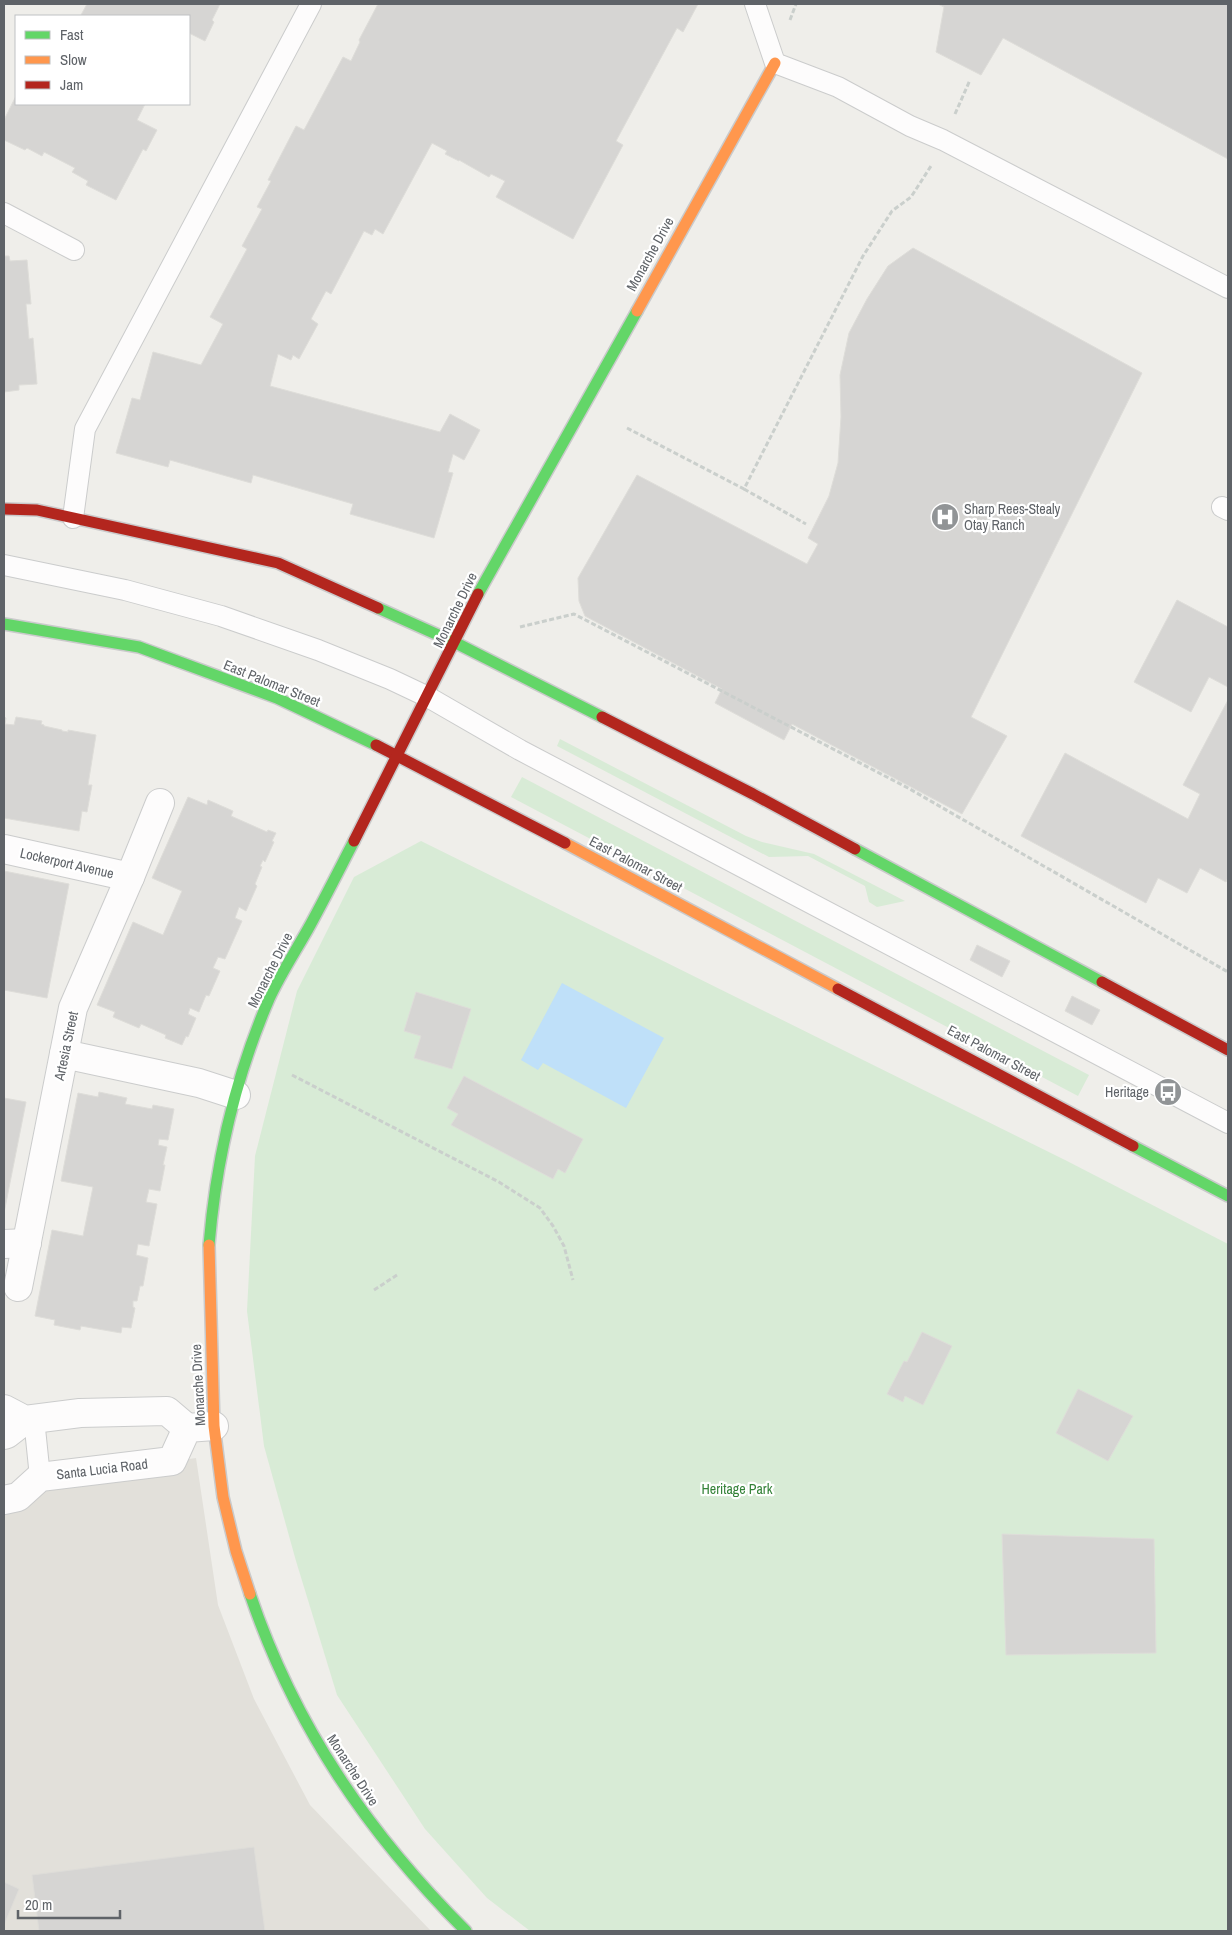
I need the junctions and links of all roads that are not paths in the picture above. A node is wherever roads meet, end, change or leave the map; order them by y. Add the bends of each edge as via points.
1 (311, 4) edge
2 (755, 4) edge
3 (775, 63) junction
4 (4, 213) edge
5 (74, 250) dead end
6 (1228, 288) edge
7 (4, 509) edge
8 (73, 518) junction
9 (4, 565) edge
10 (4, 624) edge
11 (456, 642) junction
12 (428, 697) junction
13 (398, 755) junction
14 (160, 803) dead end
15 (4, 849) edge
16 (130, 877) junction
17 (1228, 1050) edge
18 (64, 1054) junction
19 (236, 1095) junction
20 (1228, 1123) edge
21 (1228, 1196) edge
22 (15, 1243) edge
23 (18, 1287) dead end
24 (17, 1421) edge
25 (214, 1426) junction
26 (187, 1428) junction
27 (40, 1477) junction
28 (4, 1500) edge
29 (466, 1931) edge

1 - 8 lane via 85,429
2 - 3 lane
3 - 6 lane via 838,87
3 - 11 main road, Monarche Drive via 480,591
4 - 5 lane
7 - 8 main road via 37,510
8 - 11 main road via 278,563
9 - 12 lane via 125,590 222,616 318,650
10 - 13 main road, East Palomar Street via 138,647 277,698
11 - 12 main road, Monarche Drive
11 - 17 main road via 753,794
12 - 13 main road, Monarche Drive
12 - 20 lane via 520,750
13 - 19 main road, Monarche Drive via 270,997
13 - 21 main road, East Palomar Street
14 - 16 street, Artesia Street
15 - 16 street, Lockerport Avenue
16 - 18 street, Artesia Street via 73,1008
18 - 19 street via 199,1082
18 - 22 street, Artesia Street
19 - 25 main road, Monarche Drive via 212,1207 208,1254
22 - 23 street, Artesia Street
24 - 26 street via 80,1413 167,1411
24 - 27 lane
25 - 26 street
25 - 29 main road, Monarche Drive via 223,1497 236,1552 276,1664 299,1712 366,1818 426,1892
26 - 27 street, Santa Lucia Road via 172,1461
27 - 28 street, Santa Lucia Road via 18,1497

